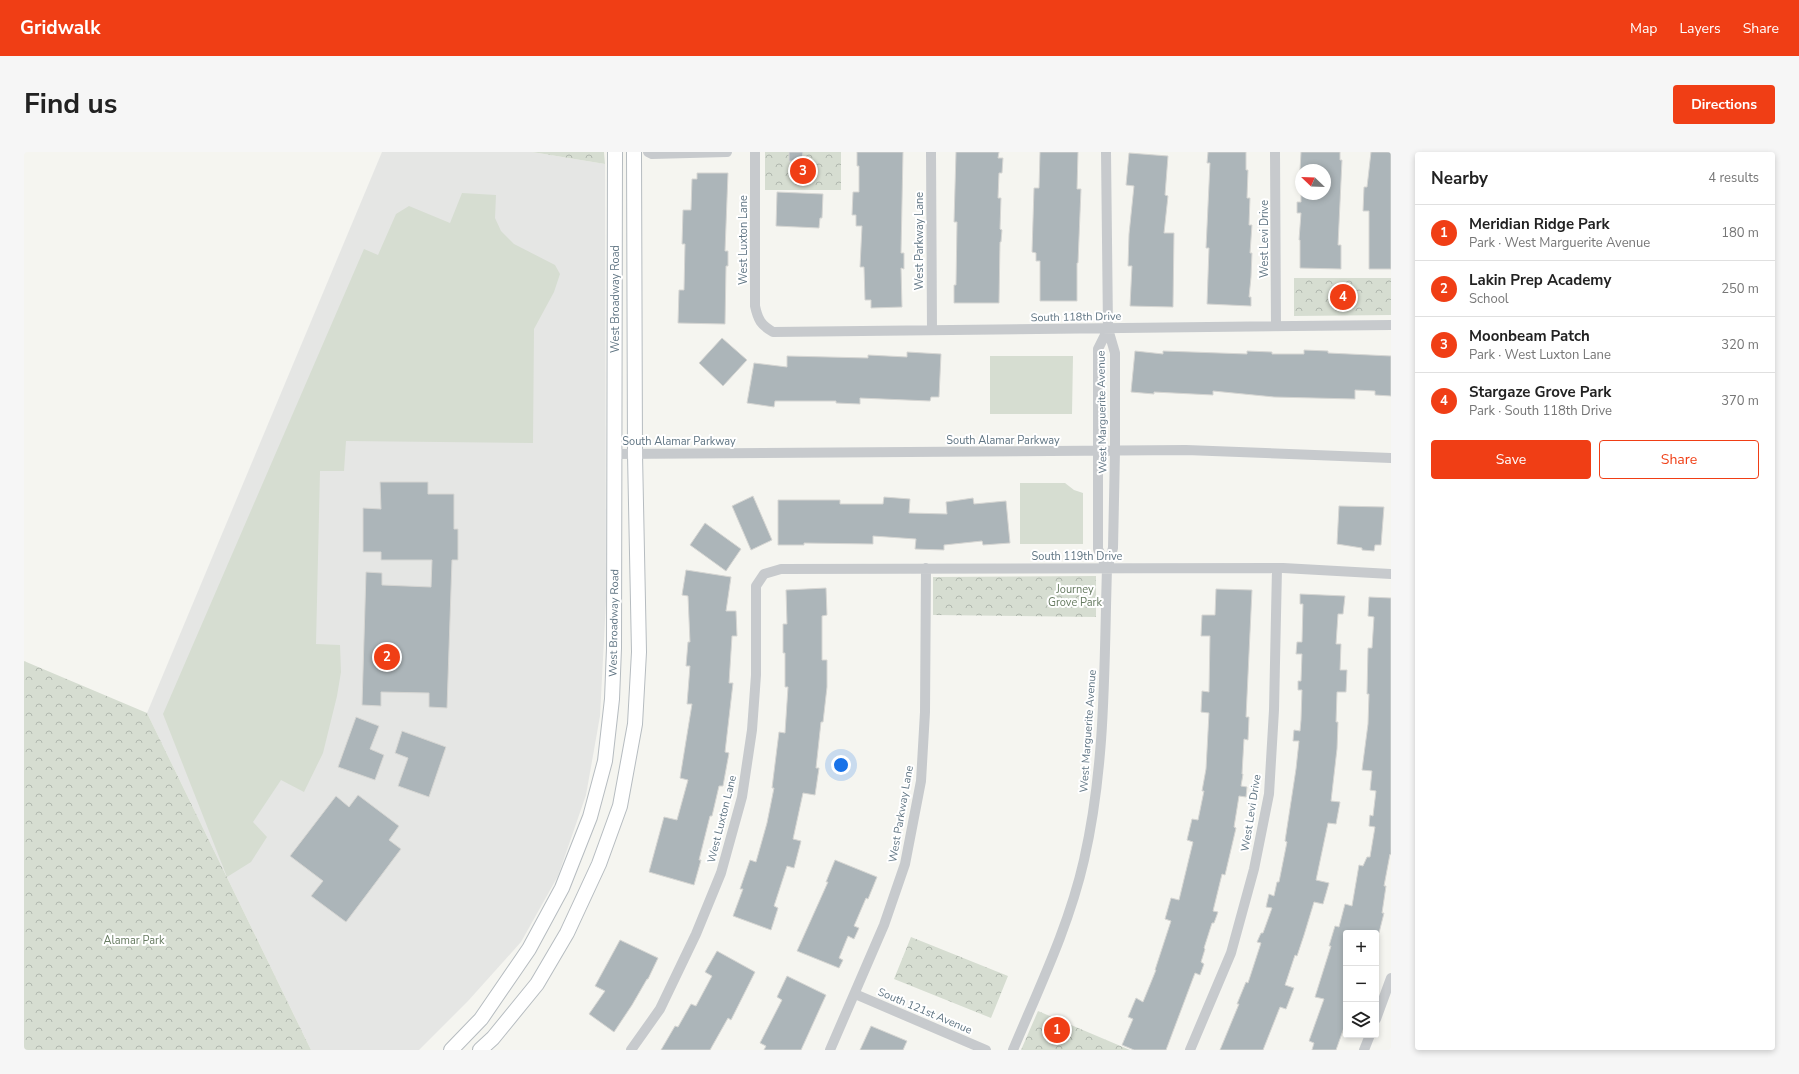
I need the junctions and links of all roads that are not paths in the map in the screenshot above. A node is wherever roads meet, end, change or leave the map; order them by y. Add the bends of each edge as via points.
1 (615, 152) edge
2 (634, 152) edge
3 (648, 152) edge
4 (727, 152) edge
5 (755, 152) edge
6 (931, 152) edge
7 (1106, 152) edge
8 (1275, 152) edge
9 (763, 326) joint
10 (1276, 326) junction
11 (1391, 326) edge
12 (1108, 328) junction
13 (932, 330) junction
14 (1098, 451) junction
15 (1115, 451) junction
16 (614, 454) junction
17 (634, 454) junction
18 (1391, 458) edge
19 (926, 568) junction
20 (1107, 568) junction
21 (1277, 568) junction
22 (764, 574) joint
23 (1391, 574) edge
24 (1391, 978) edge
25 (855, 994) junction
26 (1379, 1011) edge
27 (1369, 1038) edge
28 (451, 1050) edge
29 (480, 1050) edge
30 (631, 1050) edge
31 (830, 1050) edge
32 (986, 1050) edge
33 (1013, 1050) edge
34 (1190, 1050) edge
35 (1364, 1050) edge

1 - 16 main road, West Broadway Road
2 - 17 main road, West Broadway Road
3 - 4 street
5 - 9 street, West Luxton Lane via 755,306 758,320
6 - 13 street, West Parkway Lane
7 - 12 street, West Marguerite Avenue
8 - 10 street, West Levi Drive
9 - 13 street, South 118th Drive via 773,332
10 - 11 street, South 118th Drive
10 - 12 street, South 118th Drive
12 - 13 street, South 118th Drive
12 - 14 street, West Marguerite Avenue via 1098,349
12 - 15 street, West Marguerite Avenue via 1115,353
14 - 15 street, South Alamar Parkway
14 - 17 street, South Alamar Parkway
14 - 20 street, West Marguerite Avenue via 1098,549
15 - 18 street, South Alamar Parkway via 1186,450
15 - 20 street, West Marguerite Avenue via 1113,548
16 - 17 street, South Alamar Parkway
16 - 28 main road, West Broadway Road via 612,699 604,761 590,817 562,888 529,949 481,1020
17 - 29 main road, West Broadway Road via 639,652 635,724 620,806 599,864 567,933 537,984
19 - 20 street, South 119th Drive
19 - 22 street, South 119th Drive via 781,569
19 - 25 street, West Parkway Lane via 921,781 905,864 884,925
20 - 21 street, South 119th Drive
20 - 33 street, West Marguerite Avenue via 1102,733 1096,800 1084,861 1063,929
21 - 23 street, South 119th Drive
21 - 34 street, West Levi Drive via 1274,710 1269,794 1254,869 1231,953
22 - 30 street, West Luxton Lane via 756,586 756,675 752,730 742,797 723,865 696,934 660,1009
24 - 26 street
25 - 31 street, West Parkway Lane
25 - 32 street, South 121st Avenue
27 - 35 street

